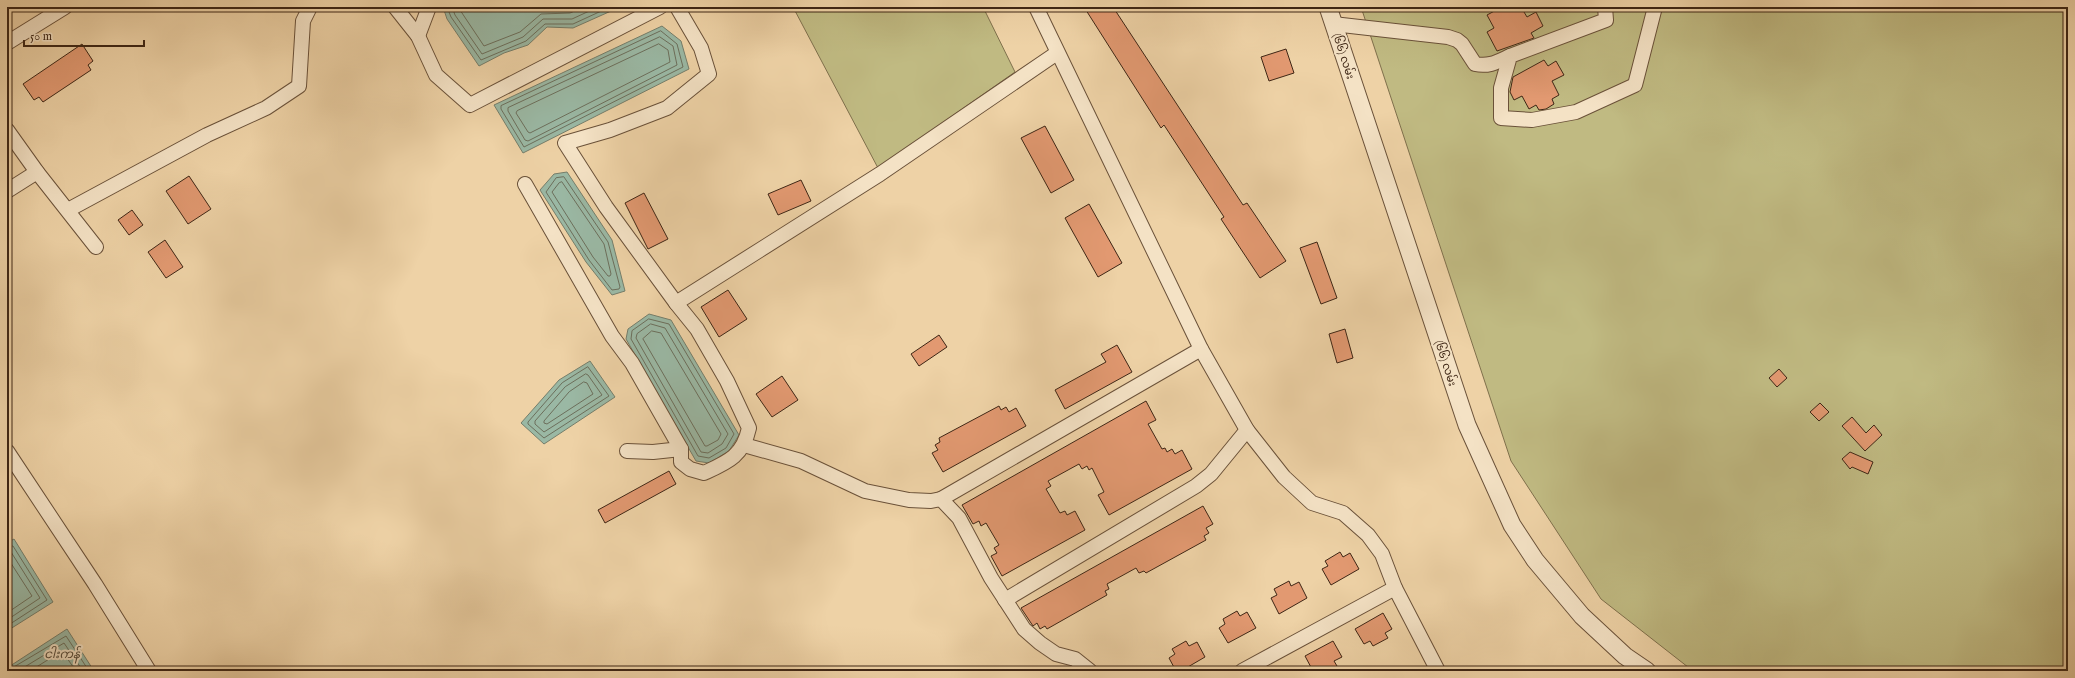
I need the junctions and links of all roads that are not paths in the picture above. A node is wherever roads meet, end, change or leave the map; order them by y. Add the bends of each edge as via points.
1 (65, 7) edge
2 (310, 7) edge
3 (395, 7) edge
4 (429, 7) edge
5 (660, 7) edge
6 (677, 7) edge
7 (1036, 7) edge
8 (1328, 7) edge
9 (1605, 7) edge
10 (1655, 7) edge
11 (1333, 24) junction
12 (418, 36) junction
13 (7, 43) edge
14 (1057, 52) junction
15 (1510, 56) junction
16 (7, 130) edge
17 (37, 172) junction
18 (525, 184) dead end
19 (7, 191) edge
20 (68, 210) junction
21 (96, 247) dead end
22 (676, 303) junction
23 (1201, 349) junction
24 (1247, 430) junction
25 (744, 445) junction
26 (681, 449) junction
27 (7, 451) edge
28 (627, 451) dead end
29 (941, 499) junction
30 (1395, 588) junction
31 (1005, 600) junction
32 (149, 671) edge
33 (1090, 671) edge
34 (1242, 671) edge
35 (1438, 671) edge
36 (1647, 671) edge

1 - 13 street
2 - 20 street via 303,21 299,86 266,108 207,135
3 - 12 street
4 - 12 street
5 - 12 street via 470,105 436,75
6 - 22 street via 702,48 709,74 667,108 610,130 565,143 606,207
7 - 14 street
8 - 11 street, (၆၆) လမ်း
9 - 15 street via 1606,20
10 - 15 street via 1635,85 1576,112 1532,120 1501,118 1501,88
11 - 15 street via 1448,37 1457,40 1475,64 1482,66
11 - 36 street, (၆၆) လမ်း via 1466,425 1512,525 1534,560 1582,616 1625,656
14 - 22 street via 880,174
14 - 23 street
16 - 17 street
17 - 19 street
17 - 20 street
18 - 26 street via 612,336 632,363
20 - 21 street
22 - 25 street via 697,329 746,417 749,428
23 - 24 street
23 - 29 street
24 - 30 street via 1284,477 1312,503 1343,513 1368,535 1382,554
24 - 31 street via 1210,474 1196,486
25 - 26 street via 733,458 704,473 690,469 681,462
25 - 29 street via 801,461 865,491 909,500
26 - 28 street
27 - 32 street
29 - 31 street via 959,518
30 - 34 street
30 - 35 street
31 - 33 street via 1024,628 1040,643 1056,654 1075,659

